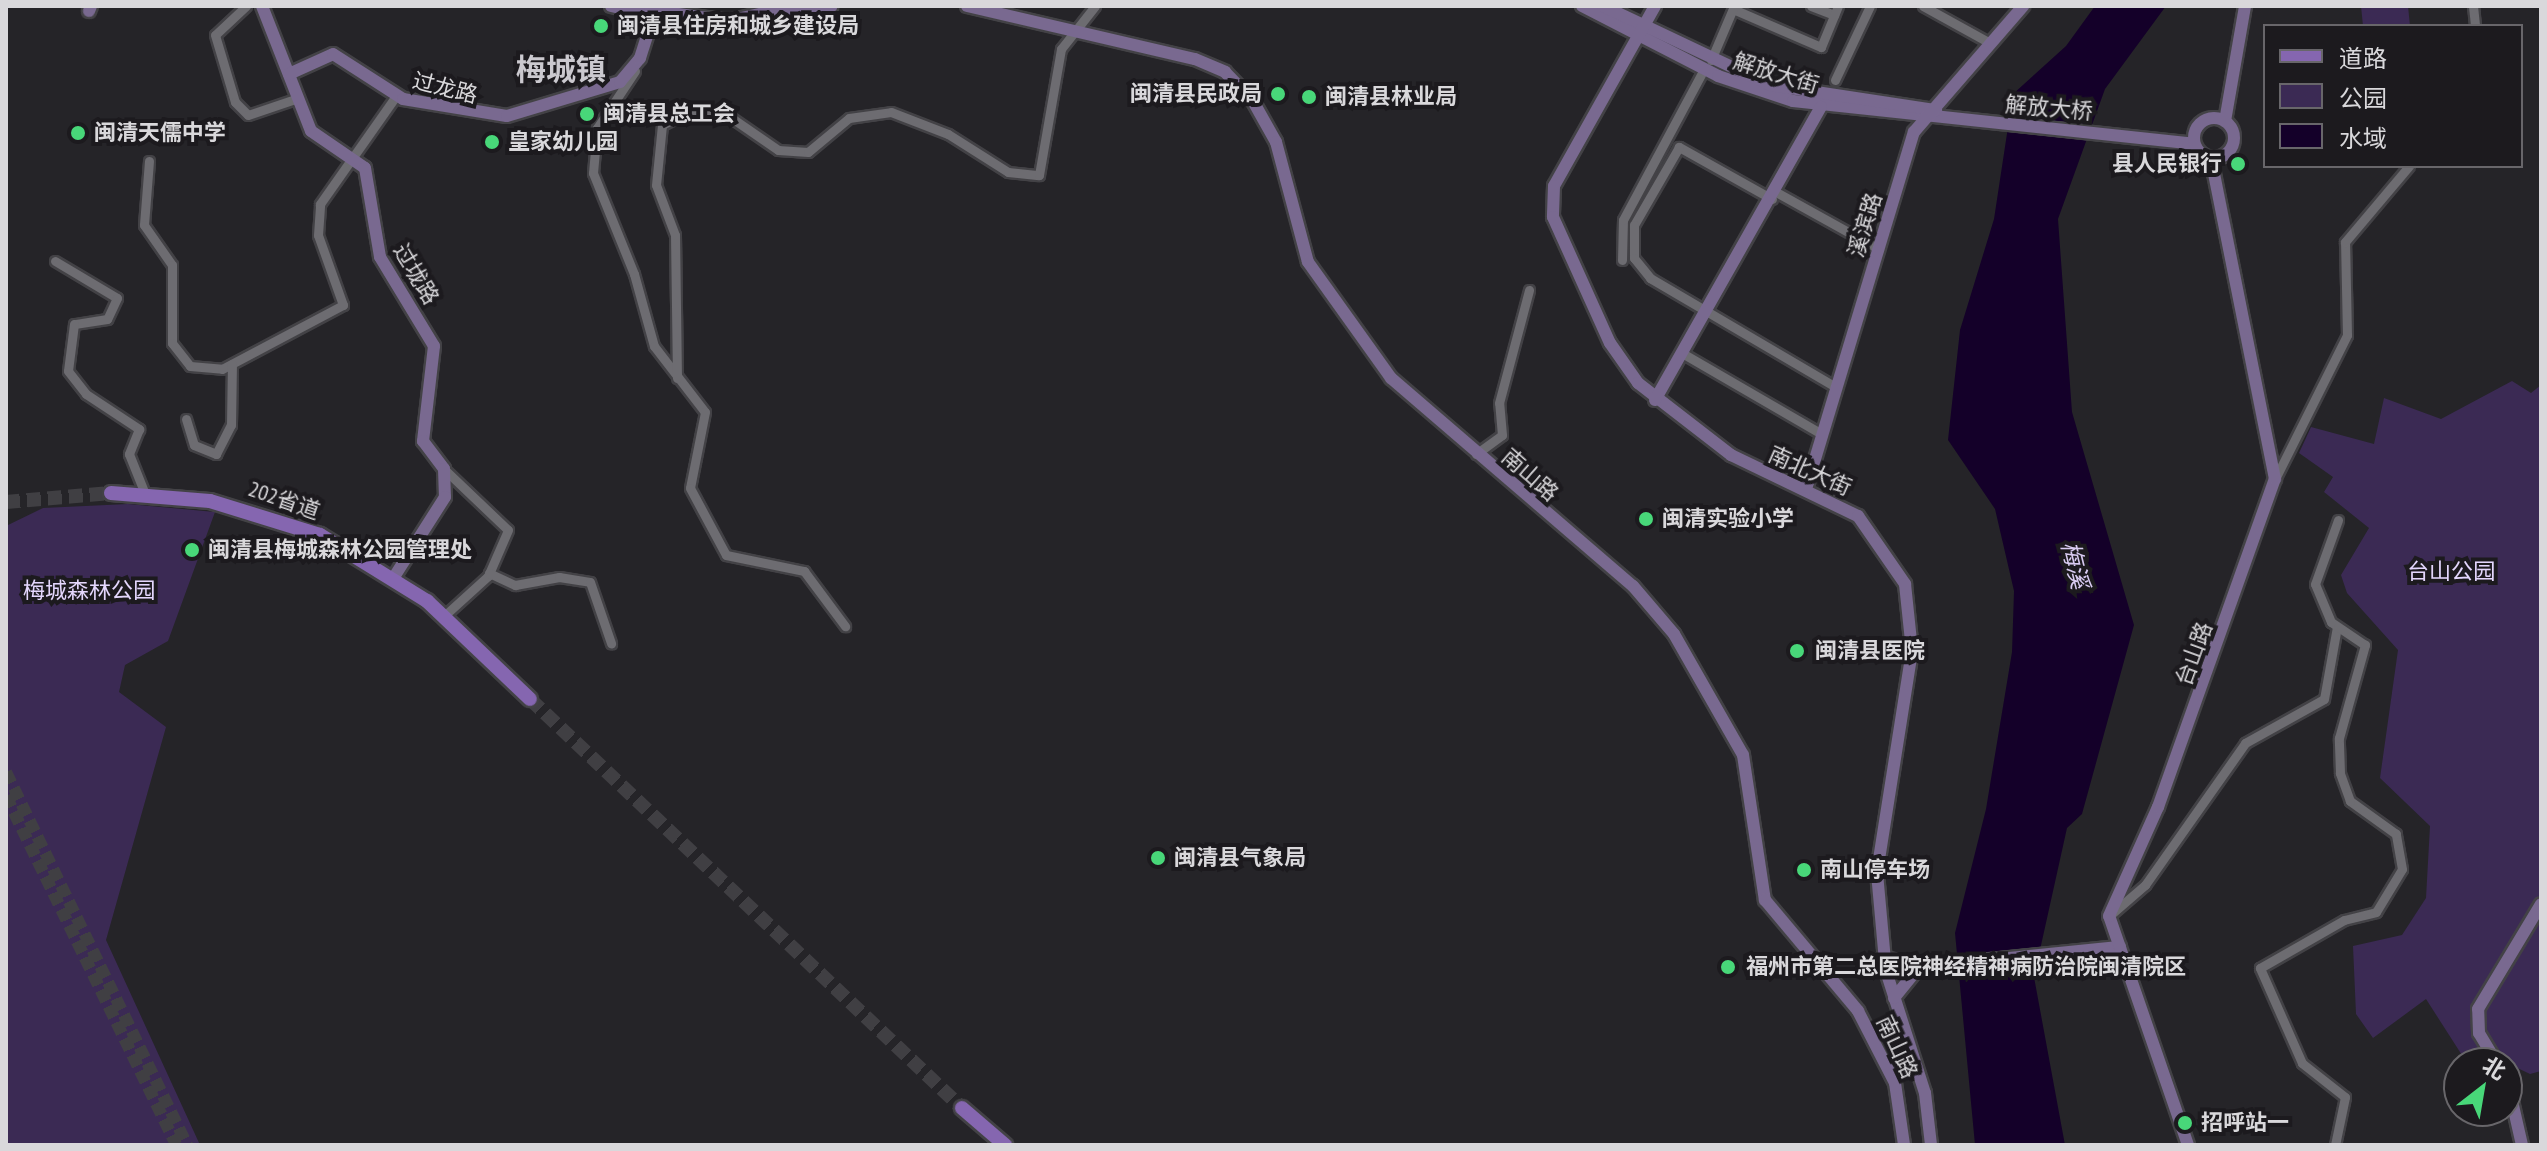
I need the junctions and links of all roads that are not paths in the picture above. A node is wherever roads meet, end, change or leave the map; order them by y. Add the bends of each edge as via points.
1 (246, 6) edge
2 (262, 6) edge
3 (611, 6) edge
4 (637, 6) edge
5 (795, 6) edge
6 (832, 6) edge
7 (967, 6) edge
8 (1095, 6) edge
9 (1582, 6) edge
10 (1603, 6) edge
11 (1655, 6) edge
12 (1811, 6) edge
13 (1870, 6) edge
14 (1923, 6) edge
15 (2023, 6) edge
16 (2245, 6) edge
17 (1734, 8) edge
18 (1836, 11) edge
19 (654, 15) junction
20 (1076, 28) junction
21 (1641, 31) junction
22 (1990, 43) junction
23 (640, 58) junction
24 (1707, 65) junction
25 (289, 74) junction
26 (1835, 80) dead end
27 (396, 96) junction
28 (298, 98) junction
29 (1821, 107) junction
30 (1927, 114) junction
31 (1975, 118) joint
32 (2225, 121) junction
33 (2194, 140) junction
34 (349, 156) junction
35 (2211, 159) junction
36 (149, 161) dead end
37 (2407, 168) edge
38 (1774, 196) junction
39 (1879, 249) junction
40 (1622, 260) dead end
41 (55, 261) dead end
42 (1529, 290) dead end
43 (1707, 312) junction
44 (1682, 353) junction
45 (232, 364) junction
46 (677, 378) junction
47 (1836, 387) junction
48 (1655, 400) junction
49 (186, 419) dead end
50 (1822, 434) junction
51 (1476, 454) junction
52 (444, 469) junction
53 (2275, 479) junction
54 (1806, 489) junction
55 (111, 493) tunnel mouth
56 (145, 494) junction
57 (2338, 520) dead end
58 (489, 573) junction
59 (394, 577) junction
60 (445, 615) junction
61 (845, 626) dead end
62 (2337, 627) junction
63 (611, 643) dead end
64 (530, 699) tunnel mouth
65 (2541, 904) edge
66 (2109, 916) junction
67 (2120, 947) junction
68 (1883, 957) junction
69 (1925, 967) junction
70 (1894, 998) junction
71 (2487, 1047) edge
72 (962, 1108) tunnel mouth
73 (2181, 1129) junction
74 (1005, 1145) edge
75 (1904, 1145) edge
76 (1931, 1145) edge
77 (2180, 1145) edge
78 (2188, 1145) edge
79 (2335, 1145) edge

1 - 28 street via 215,35 235,102 248,115
2 - 25 street, 过垅路
3 - 19 street
4 - 19 street
5 - 19 street via 728,21
6 - 19 street via 727,30
7 - 20 street, 南山路
8 - 20 street
9 - 21 street, 解放大街
10 - 21 street, 解放大街
11 - 21 street, 南北大街
12 - 18 street
13 - 26 street
14 - 22 street
15 - 22 street, 溪滨路
16 - 32 street
17 - 18 street via 1821,47
17 - 24 street
19 - 23 street, 过龙路
20 - 46 street via 1061,49 1039,175 1008,172 948,134 891,112 849,118 808,152 778,150 723,112 690,111 662,125 656,185 675,235
20 - 51 street, 南山路 via 1204,62 1242,88 1271,128 1313,269 1396,383
21 - 24 street, 解放大街
21 - 48 street, 南北大街 via 1554,186 1551,206 1610,343
22 - 30 street, 溪滨路
23 - 27 street, 过龙路 via 605,91 507,116 482,118
23 - 46 street via 597,128 593,173 634,274 654,346
24 - 29 street, 解放大街
24 - 30 street, 解放大街 via 1812,95
24 - 40 street via 1623,220
25 - 27 street, 过龙路 via 321,55 341,55
25 - 28 street, 过垅路
27 - 34 street
28 - 34 street, 过垅路 via 316,138
29 - 30 street, 解放大街
29 - 38 street
30 - 31 street, 解放大街
30 - 39 street, 溪滨路
31 - 33 street, 解放大桥
32 - 33 street via 2204,120
32 - 35 street via 2234,145
33 - 35 street
34 - 45 street via 322,195 317,228 343,305
34 - 52 street, 过垅路 via 369,175 380,257 434,346 423,441
35 - 53 street
36 - 45 street via 144,225 172,265 172,343 182,361 197,369
37 - 53 street via 2345,242 2347,335
38 - 39 street
38 - 43 street
38 - 43 street via 1679,147 1638,216 1632,241 1638,267
39 - 47 street, 溪滨路
41 - 56 street via 117,298 107,319 74,324 68,371 86,394 139,429 129,454
42 - 51 street via 1499,403 1502,435
43 - 44 street
43 - 47 street
44 - 48 street
44 - 50 street
45 - 49 street via 230,433 216,454 194,445
46 - 61 street via 705,412 688,481 721,550 761,567 804,571
47 - 50 street, 溪滨路
48 - 54 street, 南北大街 via 1731,455
50 - 54 street, 溪滨路
51 - 75 street, 南山路 via 1633,586 1674,634 1743,755 1765,900 1858,1011 1895,1083
52 - 58 street via 505,522 508,535
52 - 59 street via 440,511
53 - 66 street, 台山路 via 2197,704
54 - 68 street, 南北大街 via 1874,532 1912,605 1911,661 1877,852
55 - 56 main road, 202省道
56 - 59 main road, 202省道 via 266,514
57 - 62 street via 2315,584
58 - 60 street
58 - 63 street via 515,585 559,577 590,582
59 - 60 main road, 202省道
60 - 64 main road, 202省道
62 - 66 street via 2324,699 2245,743 2145,885
62 - 79 street via 2365,645 2339,738 2340,773 2350,801 2400,839 2402,869 2376,912 2344,920 2260,968 2302,1063 2345,1097
65 - 71 street via 2478,1009 2479,1033
66 - 67 street
67 - 69 street
67 - 73 street
68 - 69 street
68 - 70 street, 南北大街
69 - 70 street
70 - 76 street, 南北大街 via 1925,1093
72 - 74 main road
73 - 77 street
73 - 78 street

